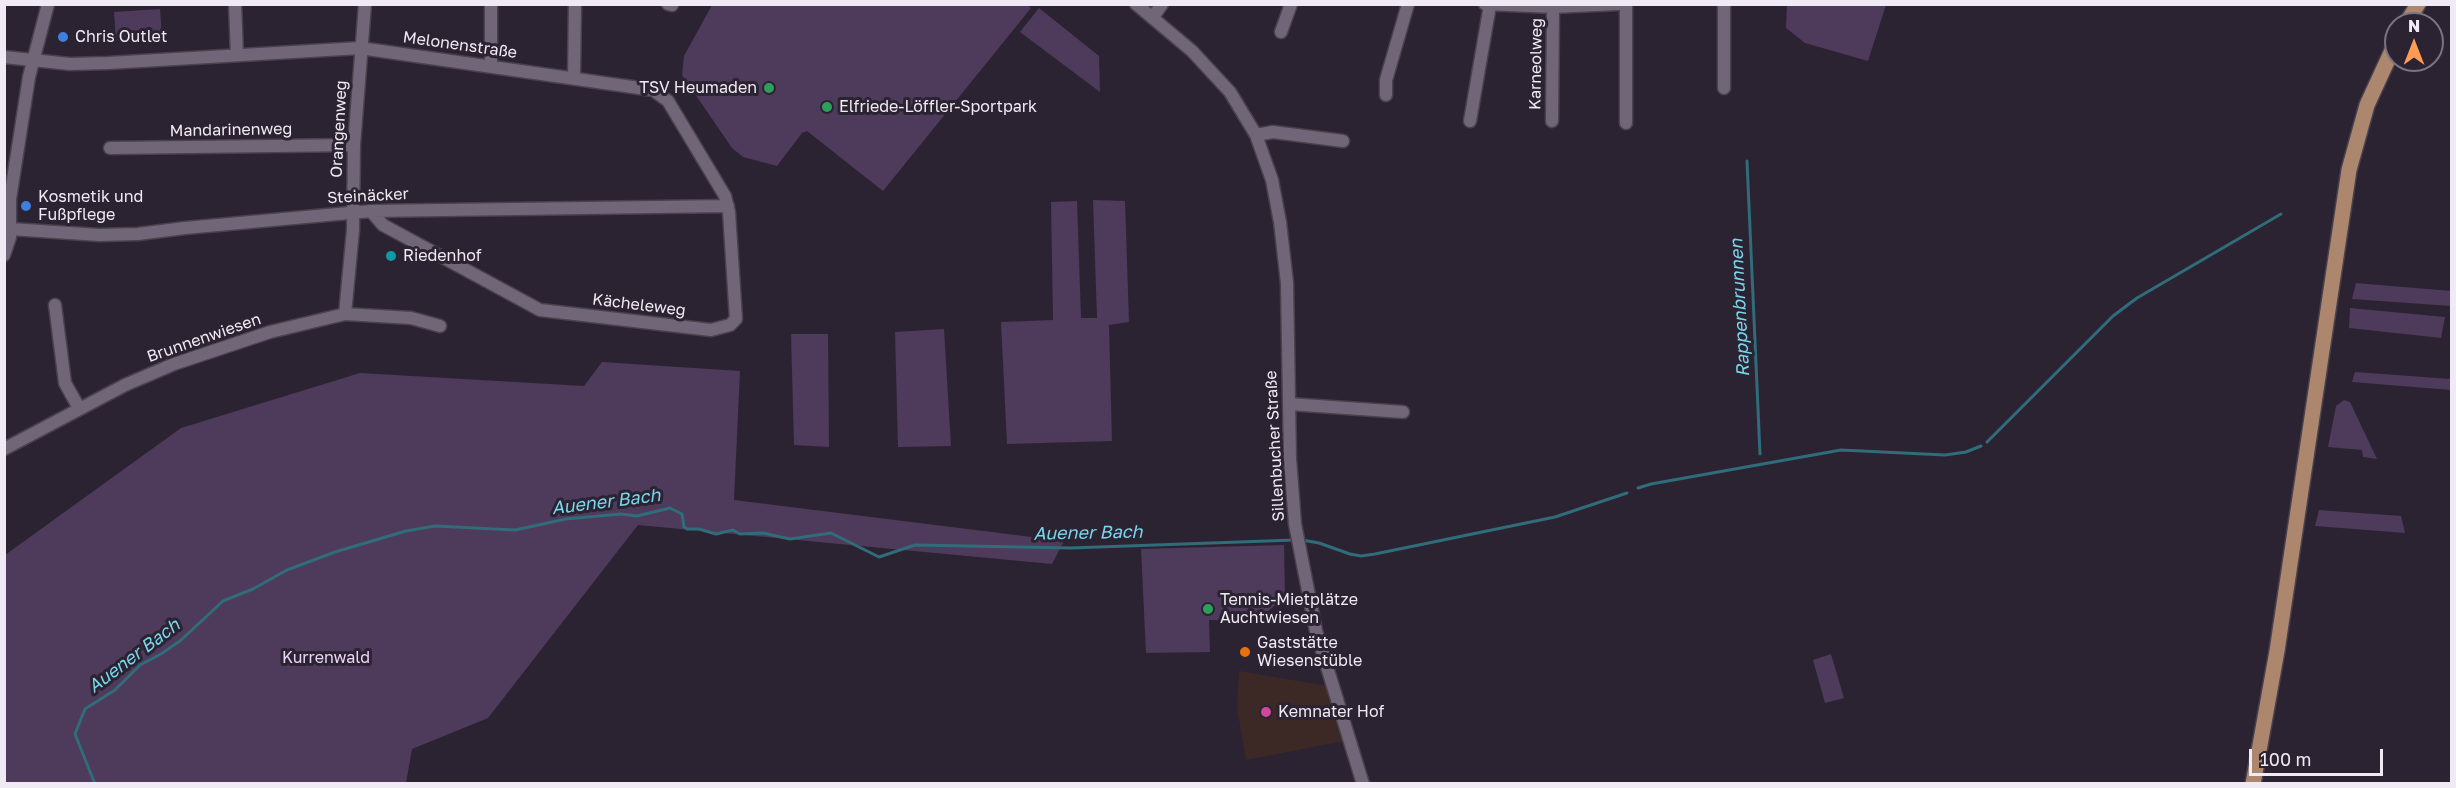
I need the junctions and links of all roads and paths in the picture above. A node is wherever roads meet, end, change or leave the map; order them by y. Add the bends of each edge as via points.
1 (48, 4) edge
2 (235, 4) edge
3 (365, 4) edge
4 (491, 4) edge
5 (575, 4) edge
6 (1136, 4) edge
7 (1162, 4) edge
8 (1291, 4) edge
9 (1408, 4) edge
10 (1618, 4) edge
11 (1626, 4) edge
12 (1724, 4) edge
13 (1487, 5) edge
14 (1553, 7) junction
15 (1153, 17) junction
16 (1281, 32) dead end
17 (360, 48) junction
18 (237, 55) junction
19 (4, 57) edge
20 (32, 60) junction
21 (491, 65) junction
22 (2384, 68) edge
23 (574, 77) junction
24 (1724, 88) dead end
25 (1386, 95) dead end
26 (1470, 121) dead end
27 (1552, 121) dead end
28 (1626, 123) dead end
29 (1256, 135) junction
30 (1343, 141) dead end
31 (354, 145) junction
32 (110, 148) dead end
33 (7, 199) edge
34 (728, 206) junction
35 (371, 211) junction
36 (353, 212) junction
37 (11, 229) junction
38 (4, 255) edge
39 (55, 305) dead end
40 (345, 314) junction
41 (734, 323) joint
42 (440, 326) dead end
43 (1289, 404) junction
44 (79, 408) junction
45 (1403, 412) dead end
46 (4, 449) edge
47 (1363, 783) edge
48 (2253, 783) edge

1 - 20 street
2 - 18 street
3 - 17 street, Orangenweg
4 - 21 street
5 - 23 street
6 - 15 street, Sillenbucher Straße
7 - 15 street
8 - 16 street
9 - 25 street via 1386,80
10 - 14 street
11 - 28 street
12 - 24 street
13 - 14 street
13 - 26 street
14 - 27 street, Karneolweg
15 - 29 street, Sillenbucher Straße via 1212,70
17 - 18 street, Melonenstraße
17 - 21 street, Melonenstraße
17 - 31 street, Orangenweg
18 - 20 street, Melonenstraße via 70,64
19 - 20 street, Melonenstraße
20 - 33 street
21 - 23 street, Melonenstraße
22 - 48 main road via 2367,105 2349,170 2270,697
23 - 34 street, Melonenstraße via 644,88 662,95
29 - 30 street via 1274,132
29 - 43 street, Sillenbucher Straße via 1272,180 1280,222
31 - 32 street, Mandarinenweg
31 - 36 street, Orangenweg
33 - 37 street
34 - 35 street, Steinäcker
34 - 41 street, Melonenstraße
35 - 36 street, Steinäcker
35 - 41 street, Kächeleweg via 383,225 540,310 711,330
36 - 37 street, Steinäcker via 99,236
36 - 40 street
37 - 38 street
39 - 44 street via 65,383
40 - 42 street, Brunnenwiesen via 411,318
40 - 44 street, Brunnenwiesen via 174,364
43 - 45 street
43 - 47 street, Sillenbucher Straße via 1297,539 1316,632
44 - 46 street, Brunnenwiesen

